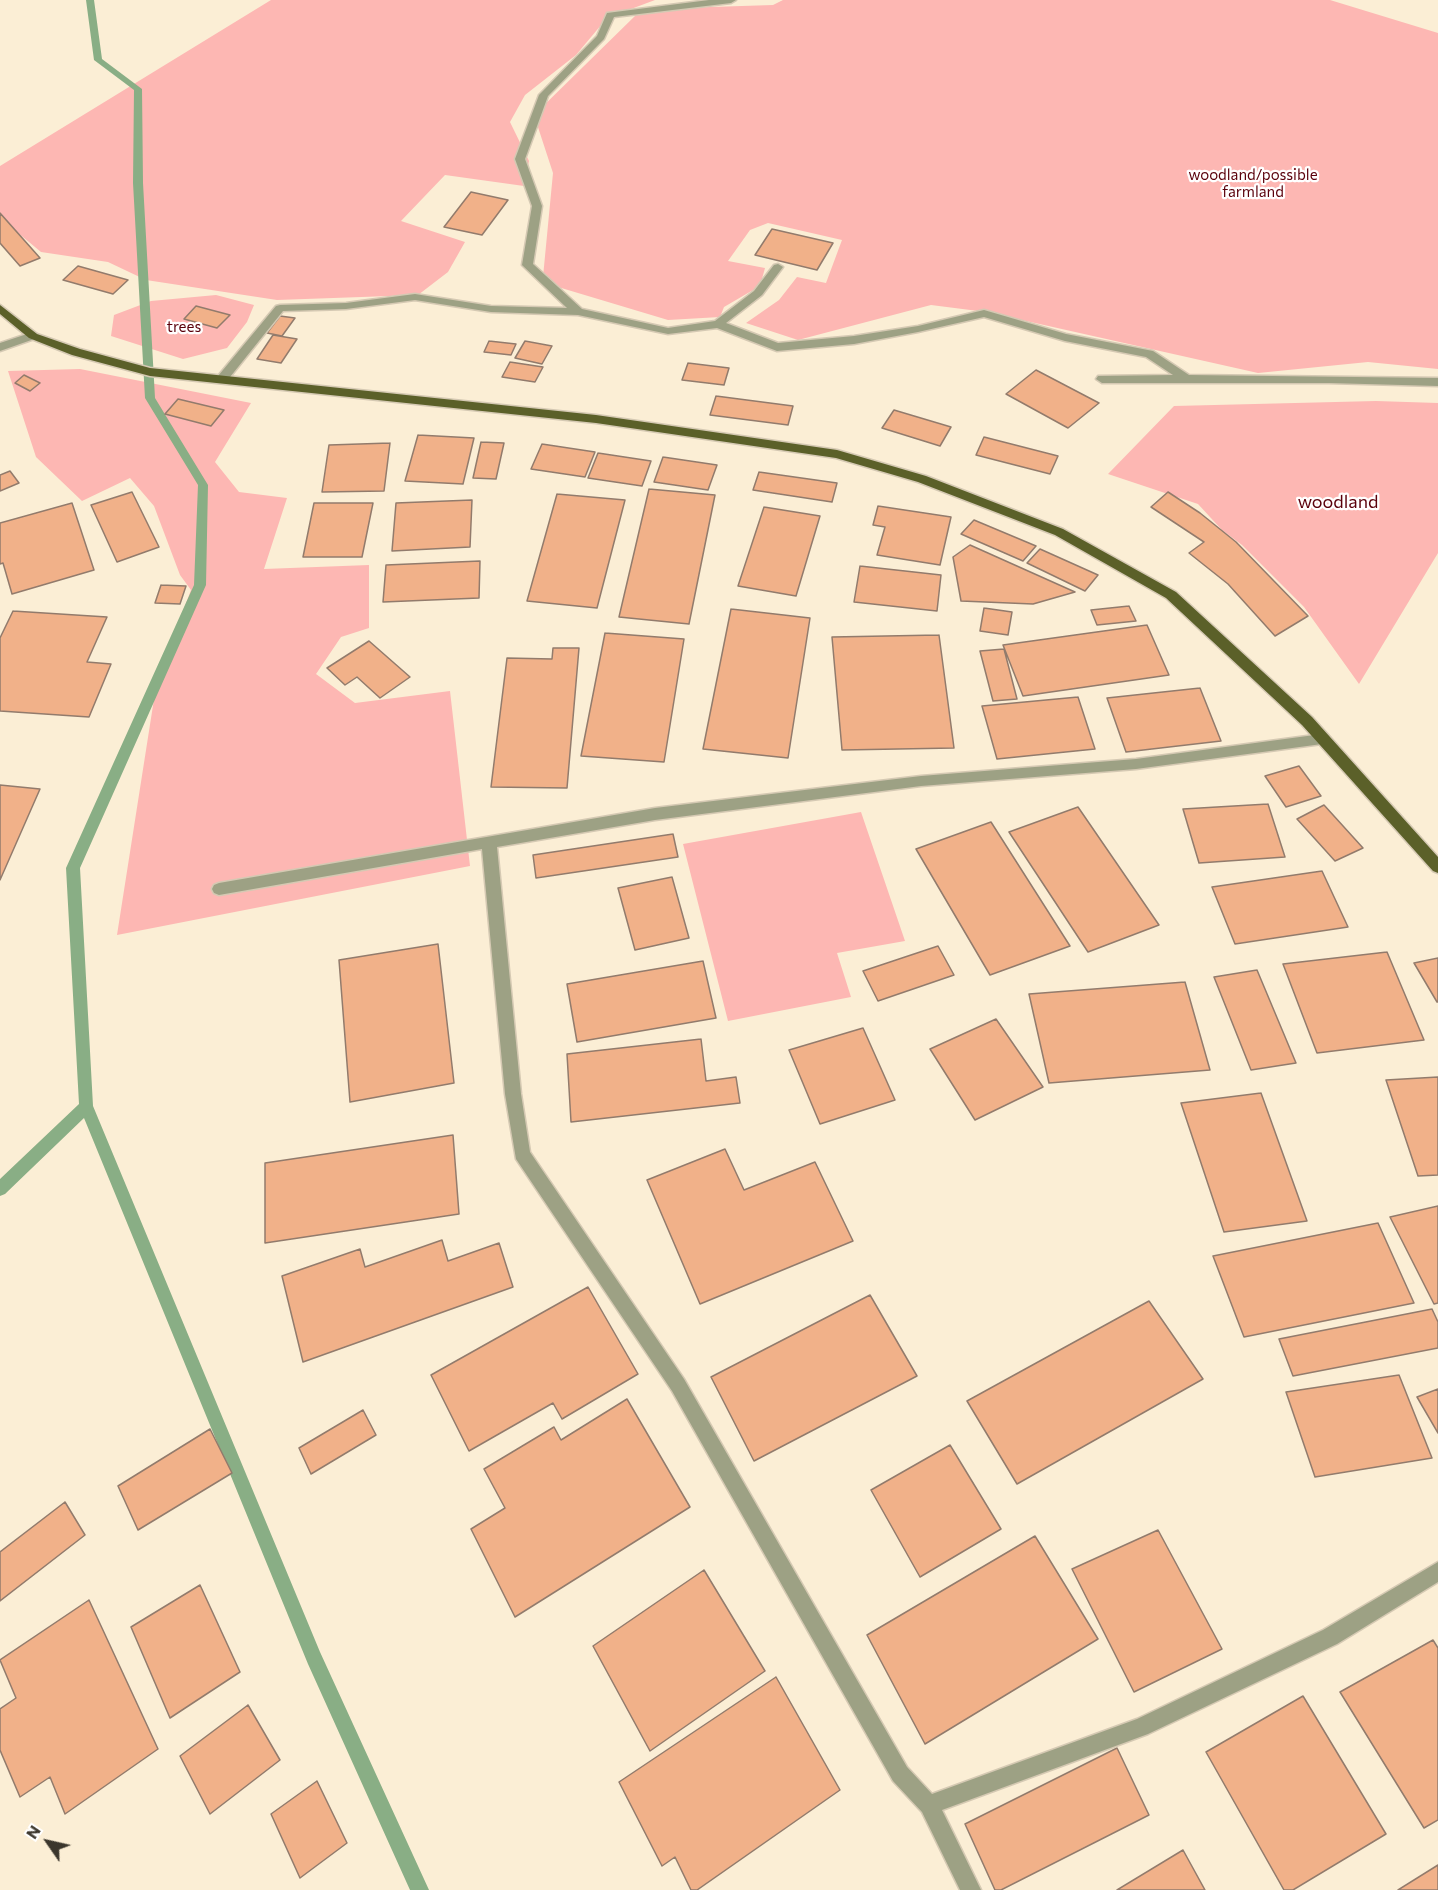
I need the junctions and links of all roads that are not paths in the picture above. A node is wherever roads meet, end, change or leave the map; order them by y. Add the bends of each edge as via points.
1 (732, 0) edge
2 (778, 267) dead end
3 (0, 308) edge
4 (578, 312) junction
5 (718, 324) junction
6 (33, 336) junction
7 (0, 347) edge
8 (222, 379) junction
9 (1102, 379) dead end
10 (1187, 379) junction
11 (1438, 382) edge
12 (1322, 739) junction
13 (489, 843) junction
14 (1438, 867) edge
15 (219, 889) dead end
16 (1438, 1571) edge
17 (929, 1805) junction
18 (971, 1890) edge

1 - 4 street via 610,15 601,37 544,95 520,159 537,206 527,265
2 - 5 street via 758,293
3 - 6 main road
4 - 5 street via 668,331
4 - 8 street via 491,309 416,297 346,306 280,308
5 - 10 street via 777,347 854,340 984,313 1065,338 1149,354
6 - 7 street
6 - 8 main road via 150,372
8 - 12 main road via 596,420 837,454 922,479 1059,532 1171,595
9 - 10 street
10 - 11 street
12 - 13 street via 1136,764 921,782 655,814
12 - 14 main road
13 - 15 street
13 - 17 street via 522,1154 678,1385 900,1774
16 - 17 street via 1330,1637 1142,1727
17 - 18 street

